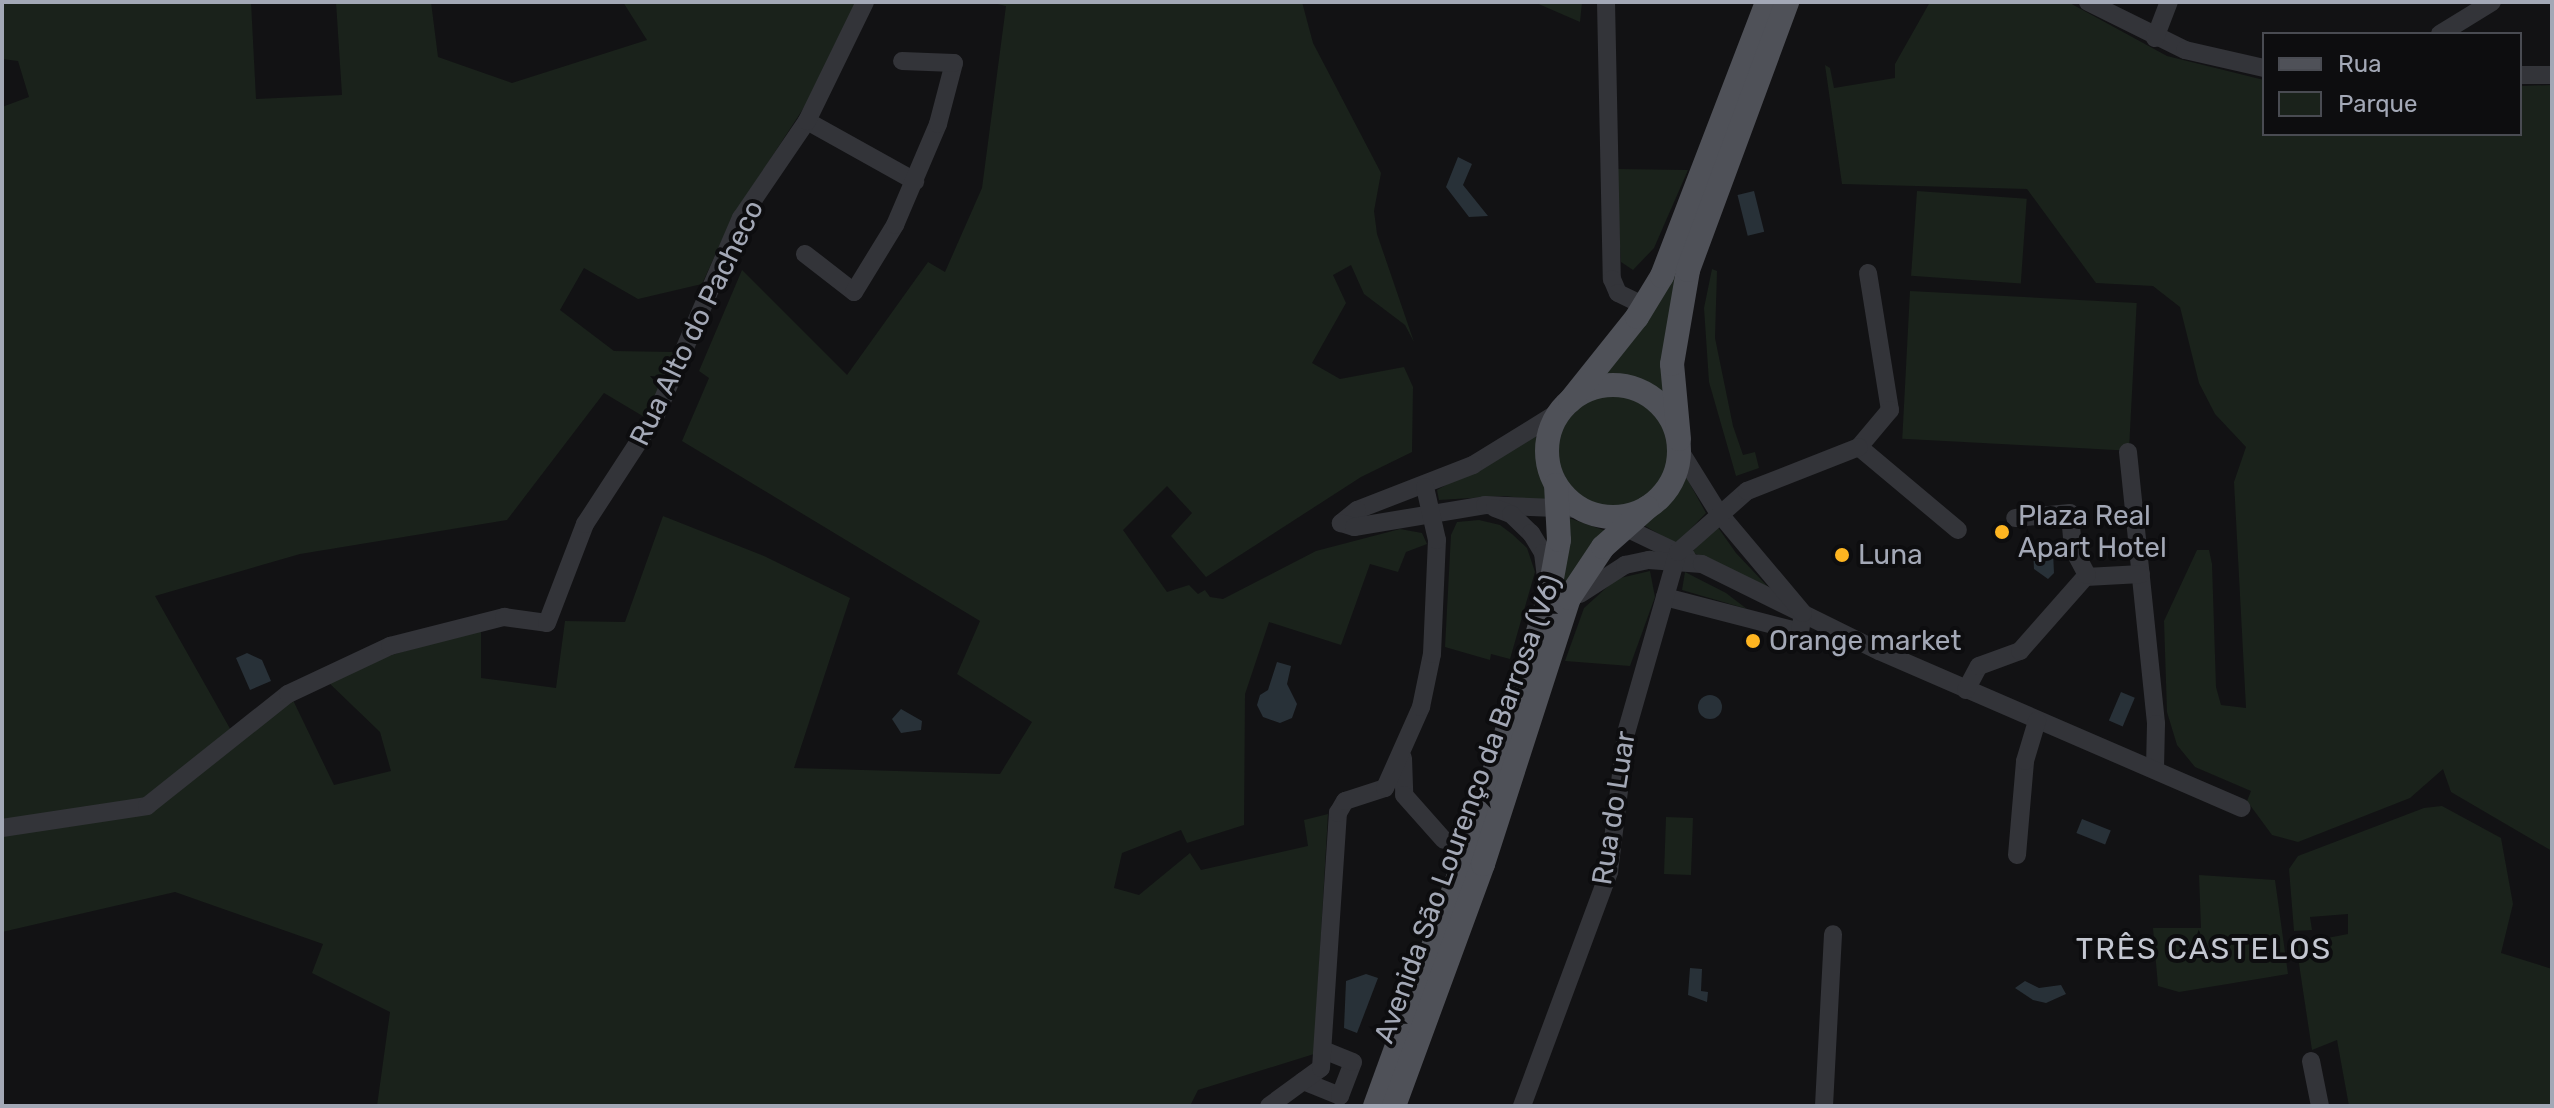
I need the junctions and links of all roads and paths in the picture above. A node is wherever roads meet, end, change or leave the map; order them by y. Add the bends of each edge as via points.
1 (865, 2) edge
2 (1606, 2) edge
3 (1767, 2) edge
4 (1787, 2) edge
5 (1798, 2) edge
6 (2088, 2) edge
7 (2169, 2) edge
8 (2492, 2) edge
9 (2443, 32) edge
10 (2155, 38) junction
11 (1767, 56) junction
12 (902, 61) dead end
13 (2262, 68) edge
14 (2522, 75) edge
15 (2552, 75) edge
16 (807, 121) junction
17 (915, 181) junction
18 (805, 254) dead end
19 (1868, 273) dead end
20 (1645, 306) junction
21 (1566, 406) junction
22 (1679, 445) junction
23 (1859, 447) junction
24 (2128, 452) dead end
25 (1425, 487) junction
26 (1485, 505) junction
27 (1718, 512) junction
28 (1432, 513) junction
29 (1591, 516) junction
30 (2015, 518) dead end
31 (1958, 530) dead end
32 (1676, 556) junction
33 (2141, 574) junction
34 (2086, 577) junction
35 (1665, 597) junction
36 (1803, 613) junction
37 (1552, 617) junction
38 (1966, 690) junction
39 (2037, 721) junction
40 (1403, 755) junction
41 (2155, 768) junction
42 (1385, 788) junction
43 (1404, 795) junction
44 (2242, 808) dead end
45 (2, 828) edge
46 (1444, 840) dead end
47 (2017, 855) dead end
48 (1833, 934) dead end
49 (1323, 1050) junction
50 (2311, 1061) dead end
51 (1303, 1081) junction
52 (1269, 1106) edge
53 (1375, 1106) edge
54 (1394, 1106) edge
55 (1522, 1106) edge
56 (1824, 1106) edge
57 (2320, 1106) edge

1 - 16 street, Rua Alto do Pacheco
2 - 20 street via 1612,279 1618,293
3 - 20 main road, Avenida São Lourenço da Barrosa (V6) via 1679,236
4 - 11 main road, Avenida São Lourenço da Barrosa (V6)
5 - 11 street
6 - 10 street
7 - 10 street
8 - 9 street
10 - 13 street via 2217,60
11 - 22 main road, Avenida São Lourenço da Barrosa (V6) via 1704,221 1677,313 1672,364
12 - 17 street via 954,63
14 - 15 street
16 - 17 street
16 - 45 street, Rua Alto do Pacheco via 741,218 656,415 585,524 547,623 504,617 390,646 288,694 147,806
17 - 18 street via 854,292
19 - 23 street via 1890,410
20 - 21 main road, Avenida São Lourenço da Barrosa (V6)
21 - 22 main road via 1601,386 1635,389 1664,408
21 - 25 street via 1483,459
21 - 29 main road, Avenida São Lourenço da Barrosa (V6) via 1548,441 1548,464 1556,485
22 - 27 street
22 - 29 main road, Avenida São Lourenço da Barrosa (V6) via 1671,484 1647,508
23 - 27 street via 1747,491
23 - 31 street
24 - 33 street
25 - 28 street
25 - 28 street via 1357,510 1341,523 1354,527
26 - 28 street
26 - 29 street
26 - 37 street via 1511,514 1543,553
27 - 32 street
27 - 36 street
28 - 40 street via 1437,540 1432,654 1421,707
29 - 32 street
29 - 37 main road, Avenida São Lourenço da Barrosa (V6) via 1578,579
29 - 37 main road, Avenida São Lourenço da Barrosa (V6) via 1557,561
30 - 34 street via 2070,513 2073,549 2086,564
32 - 35 street, Rua do Luar
32 - 36 street
32 - 37 street via 1605,574
33 - 34 street
33 - 41 street via 2156,724
34 - 38 street via 2020,651 1979,666
35 - 36 street via 1800,632
35 - 55 street, Rua do Luar via 1626,733 1609,872
36 - 38 street
37 - 53 main road, Avenida São Lourenço da Barrosa (V6)
37 - 54 main road, Avenida São Lourenço da Barrosa (V6) via 1483,864
38 - 39 street
39 - 41 street
39 - 47 street via 2025,761
40 - 42 street
40 - 43 street
41 - 44 street
42 - 43 street
42 - 49 street via 1341,806
43 - 46 street
48 - 56 street
49 - 51 street via 1321,1068
49 - 51 street via 1353,1062 1340,1096
50 - 57 street
51 - 52 street

